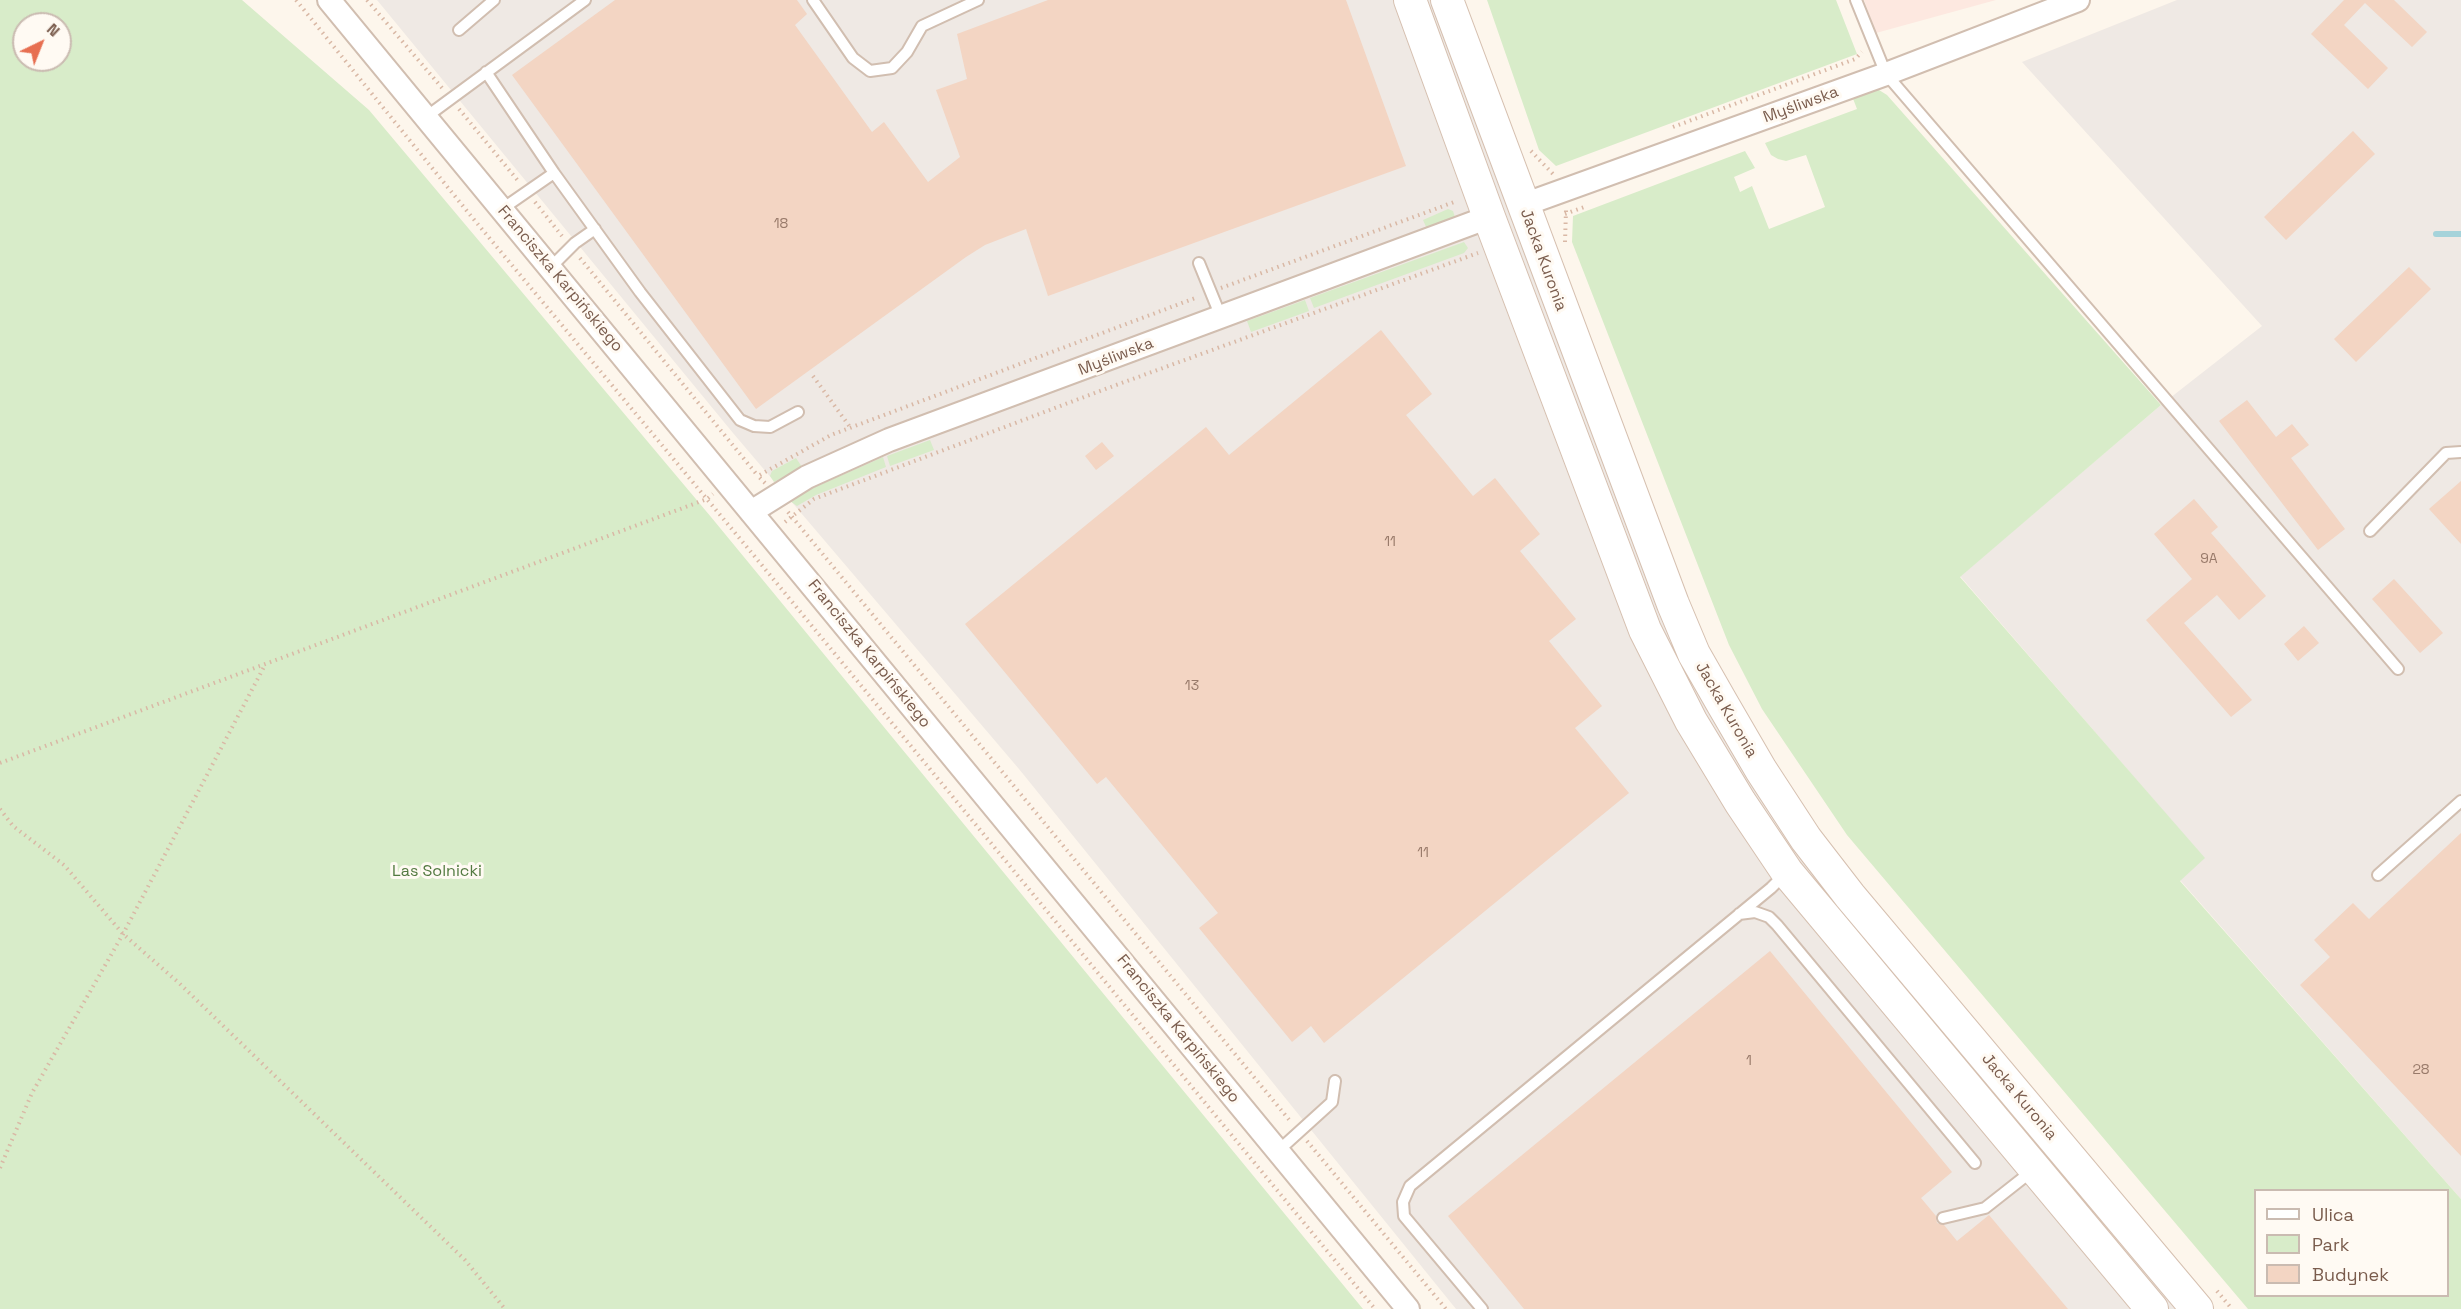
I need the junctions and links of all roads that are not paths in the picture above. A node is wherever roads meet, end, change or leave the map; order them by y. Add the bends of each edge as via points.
1 (329, 0) edge
2 (494, 0) edge
3 (585, 0) edge
4 (813, 0) edge
5 (978, 0) edge
6 (1410, 0) edge
7 (1447, 0) edge
8 (1856, 0) edge
9 (2078, 0) edge
10 (459, 30) dead end
11 (486, 72) junction
12 (1886, 74) junction
13 (426, 117) junction
14 (554, 173) junction
15 (1523, 205) junction
16 (502, 209) junction
17 (1489, 217) junction
18 (595, 229) junction
19 (1199, 263) dead end
20 (550, 268) junction
21 (1221, 317) junction
22 (798, 412) dead end
23 (2461, 452) edge
24 (751, 512) junction
25 (2370, 531) dead end
26 (2398, 669) dead end
27 (2461, 801) edge
28 (1787, 872) junction
29 (2378, 875) dead end
30 (1738, 914) junction
31 (1335, 1081) dead end
32 (1278, 1151) junction
33 (1975, 1163) dead end
34 (2035, 1169) junction
35 (1943, 1218) dead end
36 (2207, 1300) edge
37 (1408, 1309) edge
38 (1482, 1309) edge
39 (2152, 1309) edge

1 - 13 street, Franciszka Karpińskiego
2 - 10 lane
3 - 11 lane
4 - 5 lane via 853,58 870,71 892,68 922,26
6 - 17 main road, Jacka Kuronia
7 - 15 main road, Jacka Kuronia
8 - 12 lane
9 - 12 street, Myśliwska
11 - 13 lane
11 - 14 lane
12 - 15 street, Myśliwska via 1557,181
12 - 26 lane
13 - 16 street, Franciszka Karpińskiego
14 - 16 lane
14 - 18 lane
15 - 17 main road
15 - 36 main road, Jacka Kuronia via 1694,654 1761,770 1806,839 1850,896
16 - 20 street, Franciszka Karpińskiego
17 - 21 street, Myśliwska
17 - 28 main road, Jacka Kuronia via 1646,630 1691,721
18 - 20 lane
18 - 22 lane via 740,420 770,427
19 - 21 lane
20 - 24 street, Franciszka Karpińskiego
21 - 24 street, Myśliwska via 889,440 807,477
23 - 25 lane via 2446,453
24 - 32 street, Franciszka Karpińskiego
27 - 29 lane
28 - 30 lane
28 - 34 main road, Jacka Kuronia
30 - 33 lane via 1755,912 1777,925
30 - 38 lane via 1410,1186 1403,1202 1404,1216
31 - 32 lane via 1332,1102
32 - 37 street, Franciszka Karpińskiego
34 - 35 lane via 1985,1208
34 - 39 main road, Jacka Kuronia

